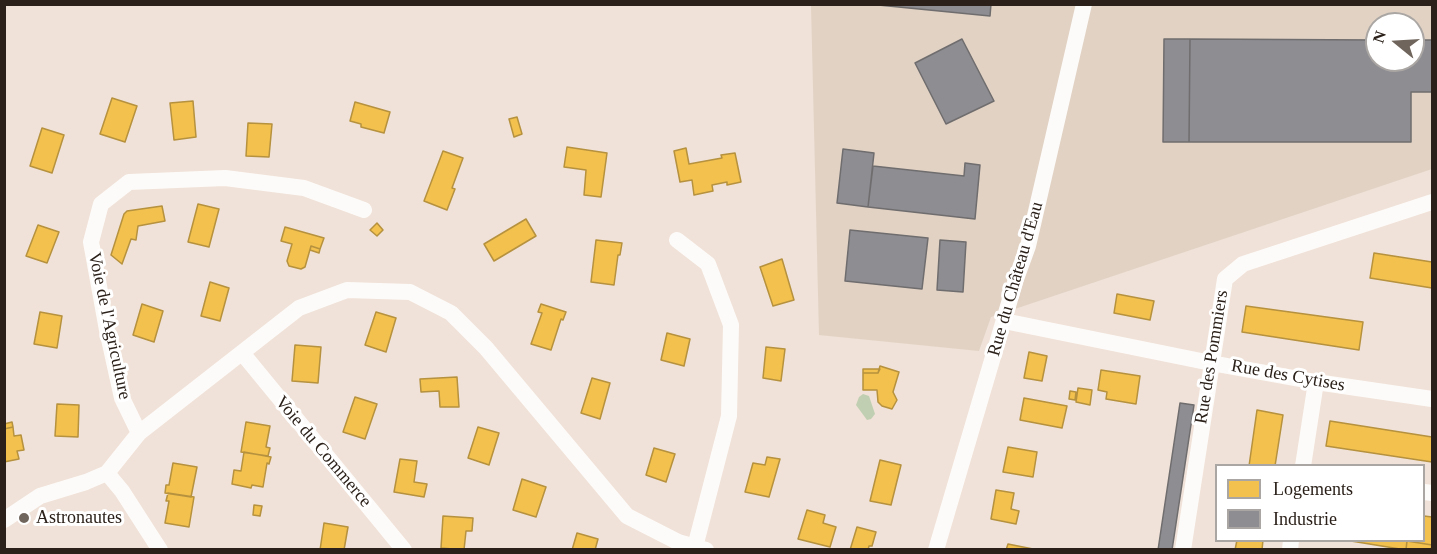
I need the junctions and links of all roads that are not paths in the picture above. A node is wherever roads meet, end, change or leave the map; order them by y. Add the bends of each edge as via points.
1 (1084, 4) edge
2 (1432, 202) edge
3 (364, 210) dead end
4 (677, 240) dead end
5 (1004, 321) junction
6 (243, 354) junction
7 (1211, 363) junction
8 (1316, 382) junction
9 (1432, 399) edge
10 (140, 433) junction
11 (1303, 464) edge
12 (107, 473) junction
13 (4, 520) edge
14 (701, 548) edge
15 (160, 549) edge
16 (404, 549) edge
17 (936, 549) edge
18 (1183, 549) edge

1 - 5 street, Rue du Château d'Eau via 1028,246
2 - 7 street, Rue des Pommiers via 1243,264 1225,279
3 - 10 street, Voie de l'Agriculture via 304,188 225,178 129,182 101,204 91,242 122,398
4 - 14 street via 708,264 731,325 729,416
5 - 7 street, Rue des Cytises
5 - 17 street, Rue du Château d'Eau
6 - 10 street
6 - 14 street via 299,308 347,290 410,292 451,313 486,348 627,516 678,542
6 - 16 street, Voie du Commerce
7 - 8 street, Rue des Cytises
7 - 18 street, Rue des Pommiers
8 - 9 street, Rue des Cytises
8 - 11 street
10 - 12 street
12 - 13 street via 40,496
12 - 15 street

